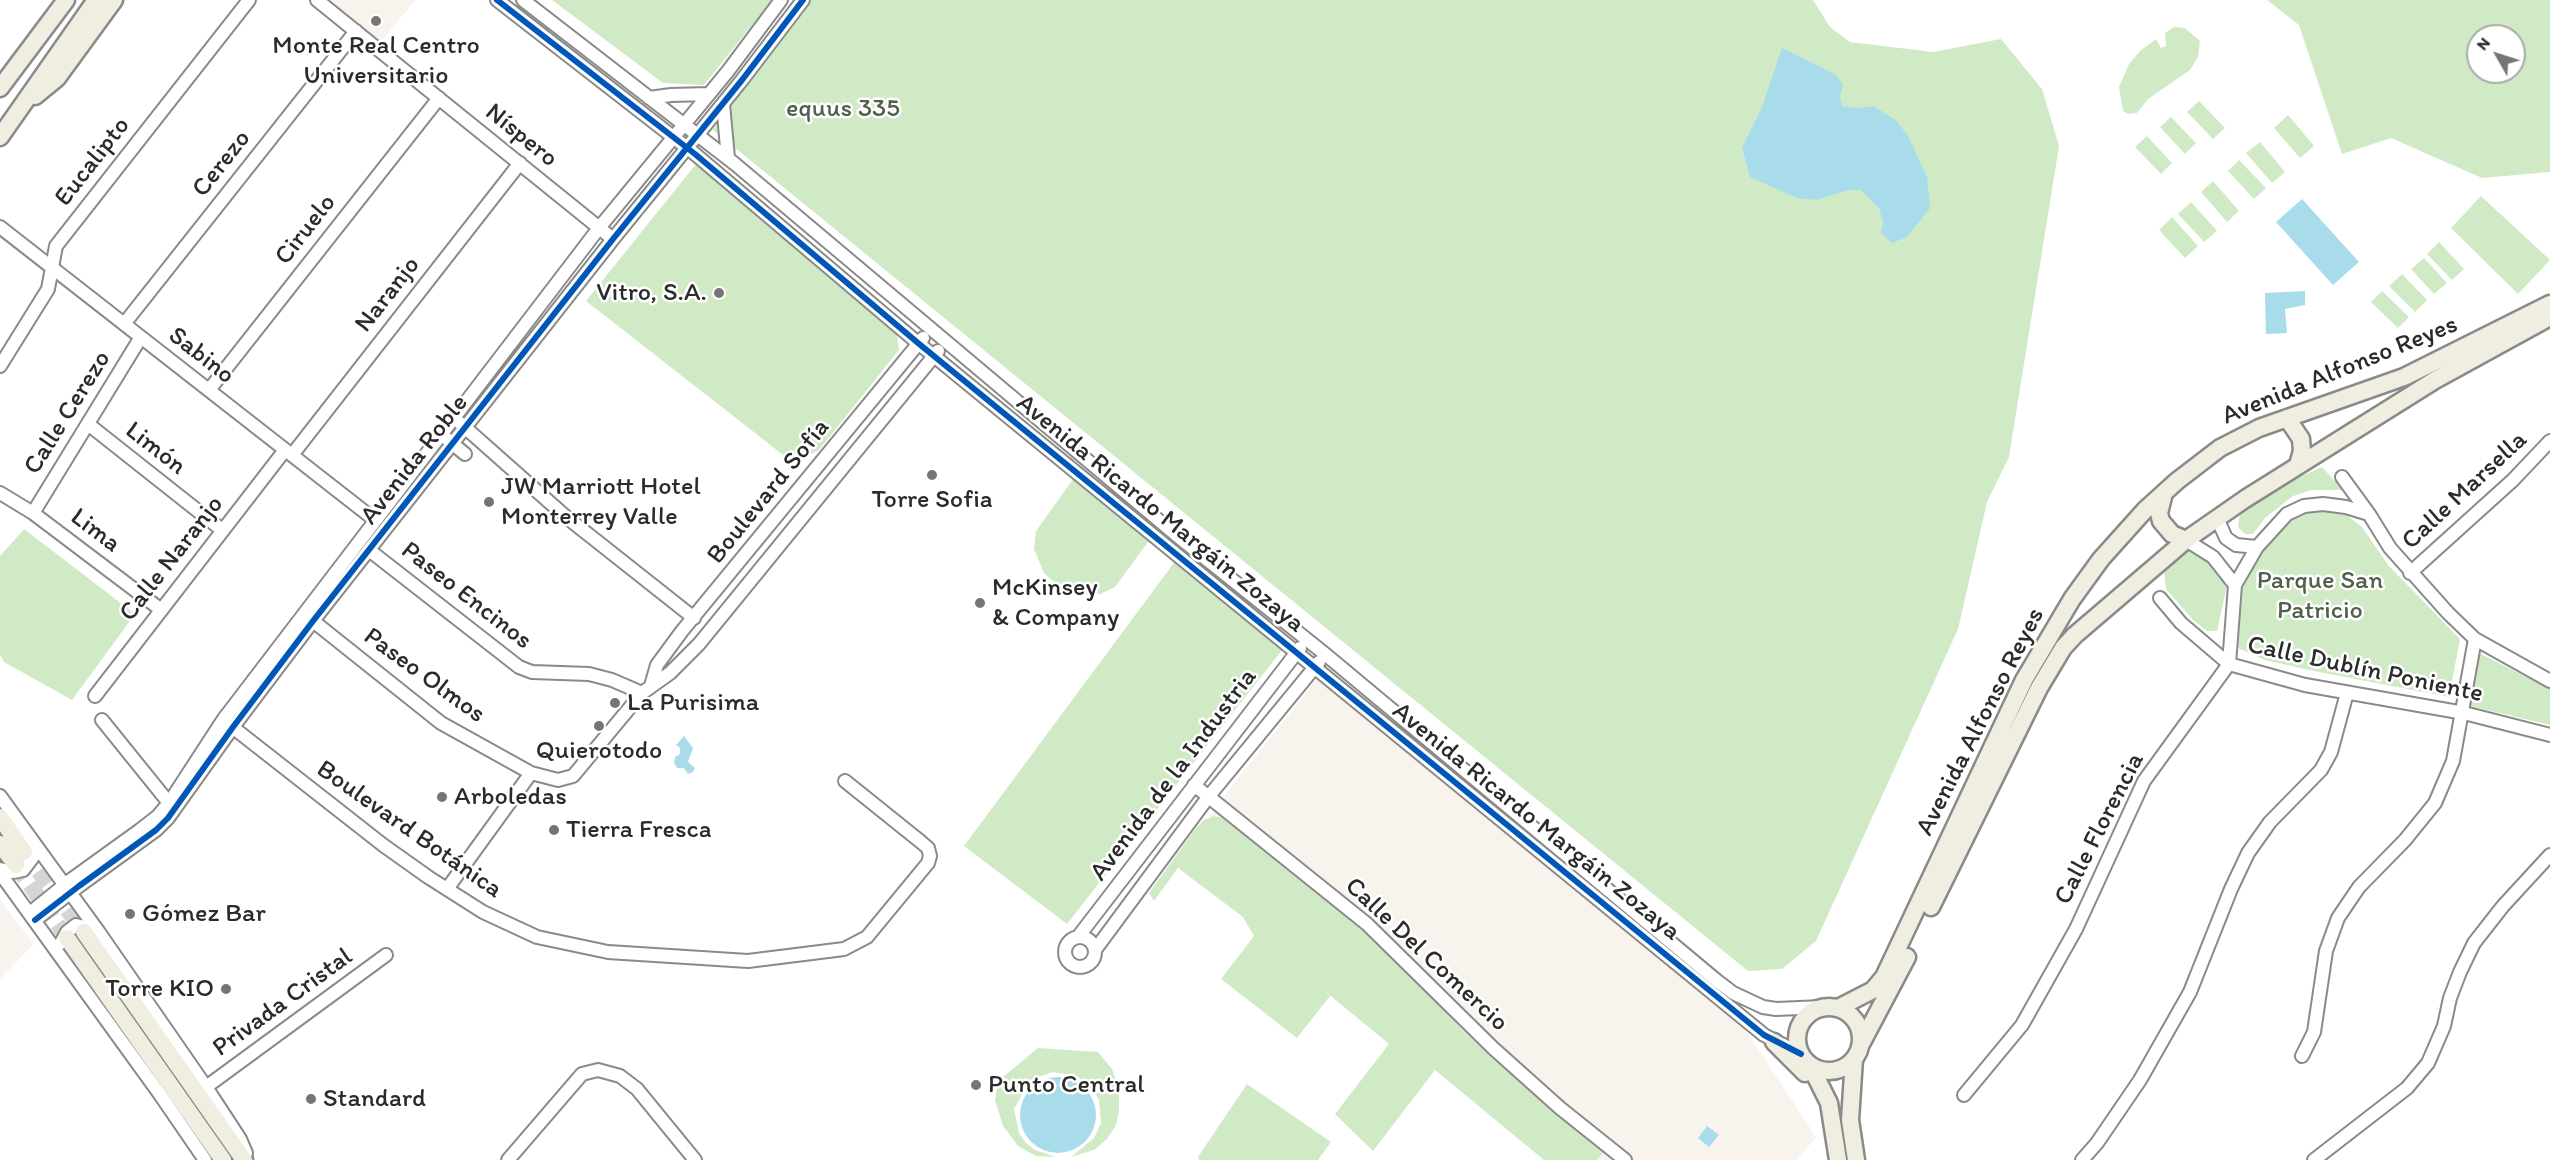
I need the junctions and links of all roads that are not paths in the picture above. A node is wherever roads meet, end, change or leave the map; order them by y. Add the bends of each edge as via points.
1 (52, 0) edge
2 (66, 0) edge
3 (96, 0) edge
4 (114, 0) edge
5 (249, 0) edge
6 (317, 0) edge
7 (497, 0) edge
8 (523, 0) edge
9 (781, 0) edge
10 (803, 0) edge
11 (773, 11) junction
12 (788, 21) junction
13 (356, 31) junction
14 (36, 41) junction
15 (2, 81) edge
16 (709, 94) junction
17 (439, 98) junction
18 (649, 98) junction
19 (24, 103) junction
20 (723, 104) junction
21 (684, 124) junction
22 (698, 135) junction
23 (0, 137) edge
24 (674, 137) junction
25 (687, 148) junction
26 (728, 158) junction
27 (520, 163) junction
28 (0, 227) edge
29 (599, 228) junction
30 (613, 239) junction
31 (53, 268) junction
32 (2550, 304) edge
33 (2550, 318) edge
34 (124, 324) junction
35 (930, 329) junction
36 (141, 338) junction
37 (946, 343) junction
38 (918, 344) junction
39 (934, 356) junction
40 (0, 366) edge
41 (209, 390) junction
42 (454, 418) junction
43 (2287, 418) junction
44 (88, 424) junction
45 (466, 428) junction
46 (441, 435) junction
47 (2550, 441) edge
48 (453, 444) junction
49 (288, 453) junction
50 (465, 454) dead end
51 (2298, 465) junction
52 (2342, 477) dead end
53 (0, 493) edge
54 (2164, 493) junction
55 (33, 513) junction
56 (2369, 514) junction
57 (2217, 518) junction
58 (375, 520) junction
59 (222, 530) junction
60 (2226, 538) junction
61 (2186, 540) junction
62 (2257, 547) junction
63 (369, 550) junction
64 (2213, 557) junction
65 (2410, 573) junction
66 (2235, 585) junction
67 (2160, 598) dead end
68 (160, 609) junction
69 (694, 618) junction
70 (313, 621) junction
71 (2475, 639) junction
72 (1307, 640) junction
73 (1297, 652) junction
74 (1325, 654) junction
75 (2229, 664) junction
76 (1315, 668) junction
77 (2550, 681) edge
78 (646, 689) junction
79 (2347, 693) junction
80 (95, 696) dead end
81 (2464, 713) junction
82 (102, 720) dead end
83 (228, 723) junction
84 (2550, 735) edge
85 (531, 772) junction
86 (544, 777) joint
87 (845, 782) dead end
88 (1194, 785) junction
89 (0, 796) edge
90 (1209, 796) junction
91 (169, 803) junction
92 (0, 817) edge
93 (0, 844) edge
94 (2550, 855) edge
95 (14, 860) edge
96 (67, 889) junction
97 (447, 890) junction
98 (33, 917) junction
99 (91, 932) junction
100 (1078, 937) junction
101 (67, 938) tunnel mouth
102 (1095, 950) junction
103 (386, 955) dead end
104 (63, 958) junction
105 (1831, 1008) junction
106 (1774, 1041) junction
107 (1857, 1052) junction
108 (2302, 1056) dead end
109 (1805, 1060) junction
110 (1822, 1086) junction
111 (206, 1087) junction
112 (1964, 1095) dead end
113 (205, 1160) edge
114 (223, 1160) edge
115 (246, 1160) edge
116 (508, 1160) edge
117 (695, 1160) edge
118 (1625, 1160) edge
119 (1838, 1160) edge
120 (1856, 1160) edge
121 (2082, 1160) edge
122 (2314, 1160) edge

1 - 14 main road
2 - 14 main road
3 - 19 main road
4 - 19 main road via 57,78
5 - 31 street, Eucalipto via 56,246
6 - 13 street, Níspero
7 - 24 street, Avenida Ricardo Margáin Zozaya
8 - 18 street, Avenida Ricardo Margáin Zozaya
9 - 11 street, Avenida Roble
10 - 12 street, Avenida Roble
11 - 12 street
11 - 16 street, Avenida Roble
12 - 20 street, Avenida Roble
13 - 17 street, Níspero
13 - 34 street, Cerezo
14 - 15 main road
16 - 18 street
16 - 21 street, Avenida Roble
17 - 27 street, Níspero
17 - 41 street, Ciruelo
18 - 21 street, Avenida Ricardo Margáin Zozaya
19 - 23 main road
20 - 22 street, Avenida Roble
20 - 26 street
21 - 22 street, Avenida Ricardo Margáin Zozaya
21 - 24 street, Avenida Roble
22 - 25 street, Avenida Roble
22 - 26 street, Avenida Ricardo Margáin Zozaya
24 - 25 street, Avenida Ricardo Margáin Zozaya
24 - 29 street, Avenida Roble
25 - 30 street, Avenida Roble
25 - 38 street, Avenida Ricardo Margáin Zozaya
26 - 35 street, Avenida Ricardo Margáin Zozaya
27 - 29 street, Níspero
27 - 49 street, Naranjo
28 - 31 street, Sabino
29 - 30 street, Níspero
29 - 42 street, Avenida Roble
30 - 45 street, Avenida Roble
31 - 34 street, Sabino
31 - 40 street, Eucalipto via 48,289
32 - 43 main road, Avenida Alfonso Reyes via 2404,377
33 - 51 main road, Avenida Alfonso Reyes via 2435,380
34 - 36 street, Sabino
35 - 37 street, Avenida Ricardo Margáin Zozaya
35 - 38 street, Boulevard Sofía
36 - 41 street, Sabino
36 - 44 street, Calle Cerezo
37 - 39 street, Boulevard Sofía
37 - 72 street, Avenida Ricardo Margáin Zozaya
38 - 39 street, Avenida Ricardo Margáin Zozaya
38 - 69 street, Boulevard Sofía
39 - 73 street, Avenida Ricardo Margáin Zozaya
39 - 78 street, Boulevard Sofía via 699,644 670,673
41 - 49 street, Sabino
42 - 45 street
42 - 46 street, Avenida Roble
43 - 51 main road via 2301,439
43 - 54 main road, Avenida Alfonso Reyes via 2220,448
44 - 55 street, Calle Cerezo
44 - 59 street, Limón
45 - 48 street, Avenida Roble
45 - 69 street via 565,516
46 - 48 street
46 - 58 street, Avenida Roble
47 - 65 street, Calle Marsella
48 - 50 street
48 - 63 street, Avenida Roble
49 - 58 street, Sabino
49 - 59 street, Calle Naranjo
51 - 57 main road, Avenida Alfonso Reyes
52 - 56 street
53 - 55 street, Lima
54 - 61 main road via 2161,522 2172,534
54 - 105 main road, Avenida Alfonso Reyes via 2101,559 2024,680 1884,977 1873,990
55 - 68 street, Lima
56 - 62 street via 2324,504 2304,506 2287,514
56 - 65 street
57 - 60 street
57 - 61 main road, Avenida Alfonso Reyes
58 - 83 street, Avenida Roble
59 - 68 street, Calle Naranjo
60 - 62 street via 2236,545
60 - 64 street
61 - 64 street
61 - 107 main road, Avenida Alfonso Reyes via 2075,635 2051,666
62 - 66 street
63 - 70 street, Avenida Roble
63 - 78 street, Paseo Encinos via 519,667 532,672 588,674
64 - 66 street
65 - 71 street
66 - 75 street
67 - 75 street, Calle Dublín Poniente via 2181,623
68 - 80 street, Calle Naranjo
69 - 78 street, Boulevard Sofía via 657,665
70 - 83 street, Avenida Roble
70 - 85 street, Paseo Olmos via 441,723
71 - 77 street
71 - 81 street
72 - 73 street, Avenida de la Industria
72 - 74 street, Avenida Ricardo Margáin Zozaya
73 - 76 street, Avenida Ricardo Margáin Zozaya
73 - 88 street, Avenida de la Industria
74 - 76 street, Avenida de la Industria
74 - 105 street, Avenida Ricardo Margáin Zozaya via 1733,993 1763,1007
75 - 79 street, Calle Dublín Poniente
75 - 112 street, Calle Florencia via 2144,781 2076,929 2022,1025
76 - 90 street, Avenida de la Industria
76 - 106 street, Avenida Ricardo Margáin Zozaya
78 - 86 street, Boulevard Sofía via 573,776 558,780
79 - 81 street, Calle Dublín Poniente
79 - 121 street via 2331,752 2321,770 2271,822 2248,853 2190,992 2140,1080
81 - 84 street, Calle Dublín Poniente
81 - 108 street via 2453,761 2435,803 2359,887 2338,918 2326,951 2314,1032
82 - 91 street
83 - 91 street, Avenida Roble
83 - 96 street, Avenida Roble via 163,824
83 - 97 street, Boulevard Botánica
85 - 86 street, Paseo Olmos
85 - 97 street
87 - 97 street, Boulevard Botánica via 928,848 930,856 867,937 844,949 748,961 608,952 537,937
88 - 90 street, Calle Del Comercio
88 - 100 street, Avenida de la Industria
89 - 95 street
90 - 102 street, Avenida de la Industria
90 - 118 street, Calle Del Comercio via 1374,930 1493,1048
91 - 96 street, Avenida Roble
92 - 95 main road
93 - 95 main road
94 - 122 street via 2474,943 2428,1063 2407,1088
95 - 96 street
95 - 98 street
96 - 98 street, Avenida Roble
96 - 99 street
98 - 104 street
99 - 104 street via 82,925 72,928 61,942
99 - 111 street
99 - 115 main road
100 - 102 street via 1089,940
100 - 102 street via 1065,948 1071,964 1087,965
101 - 114 main road
103 - 111 street, Privada Cristal
104 - 113 street
105 - 107 main road via 1855,1020 1860,1029
105 - 109 main road via 1812,1012 1803,1020 1797,1043
106 - 109 street, Avenida Ricardo Margáin Zozaya
106 - 110 main road
107 - 109 main road via 1838,1070 1819,1070
107 - 120 main road, Avenida Alfonso Reyes via 1850,1120
109 - 110 main road
110 - 119 main road via 1829,1103
111 - 115 street via 240,1139
116 - 117 street via 582,1074 590,1071 620,1076 648,1101

